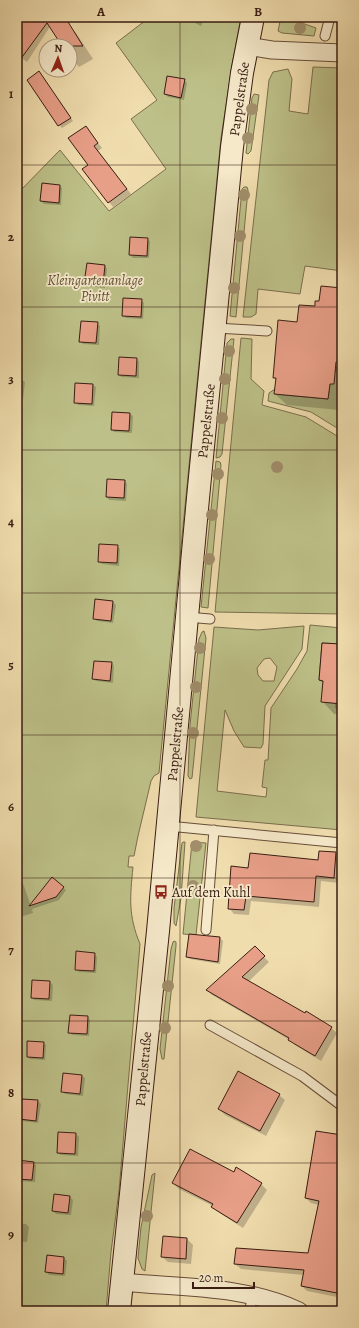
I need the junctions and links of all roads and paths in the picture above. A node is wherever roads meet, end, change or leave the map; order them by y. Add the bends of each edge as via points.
1 (253, 17) edge
2 (330, 17) edge
3 (325, 36) dead end
4 (247, 46) junction
5 (342, 53) edge
6 (215, 328) junction
7 (267, 331) dead end
8 (187, 617) junction
9 (210, 619) dead end
10 (168, 826) junction
11 (214, 830) junction
12 (342, 843) edge
13 (206, 930) dead end
14 (210, 1025) dead end
15 (342, 1106) edge
16 (122, 1282) junction
17 (251, 1303) edge
18 (119, 1311) edge
19 (299, 1311) edge

1 - 4 street, Pappelstraße
2 - 3 lane
4 - 5 street
4 - 6 street, Pappelstraße via 232,147
6 - 7 lane
6 - 8 street, Pappelstraße
8 - 9 lane
8 - 10 street, Pappelstraße
10 - 11 lane
10 - 16 street, Pappelstraße
11 - 12 lane
11 - 13 lane
14 - 15 lane via 302,1076
16 - 17 street via 232,1292
16 - 18 street, Pappelstraße
17 - 19 street via 272,1301

